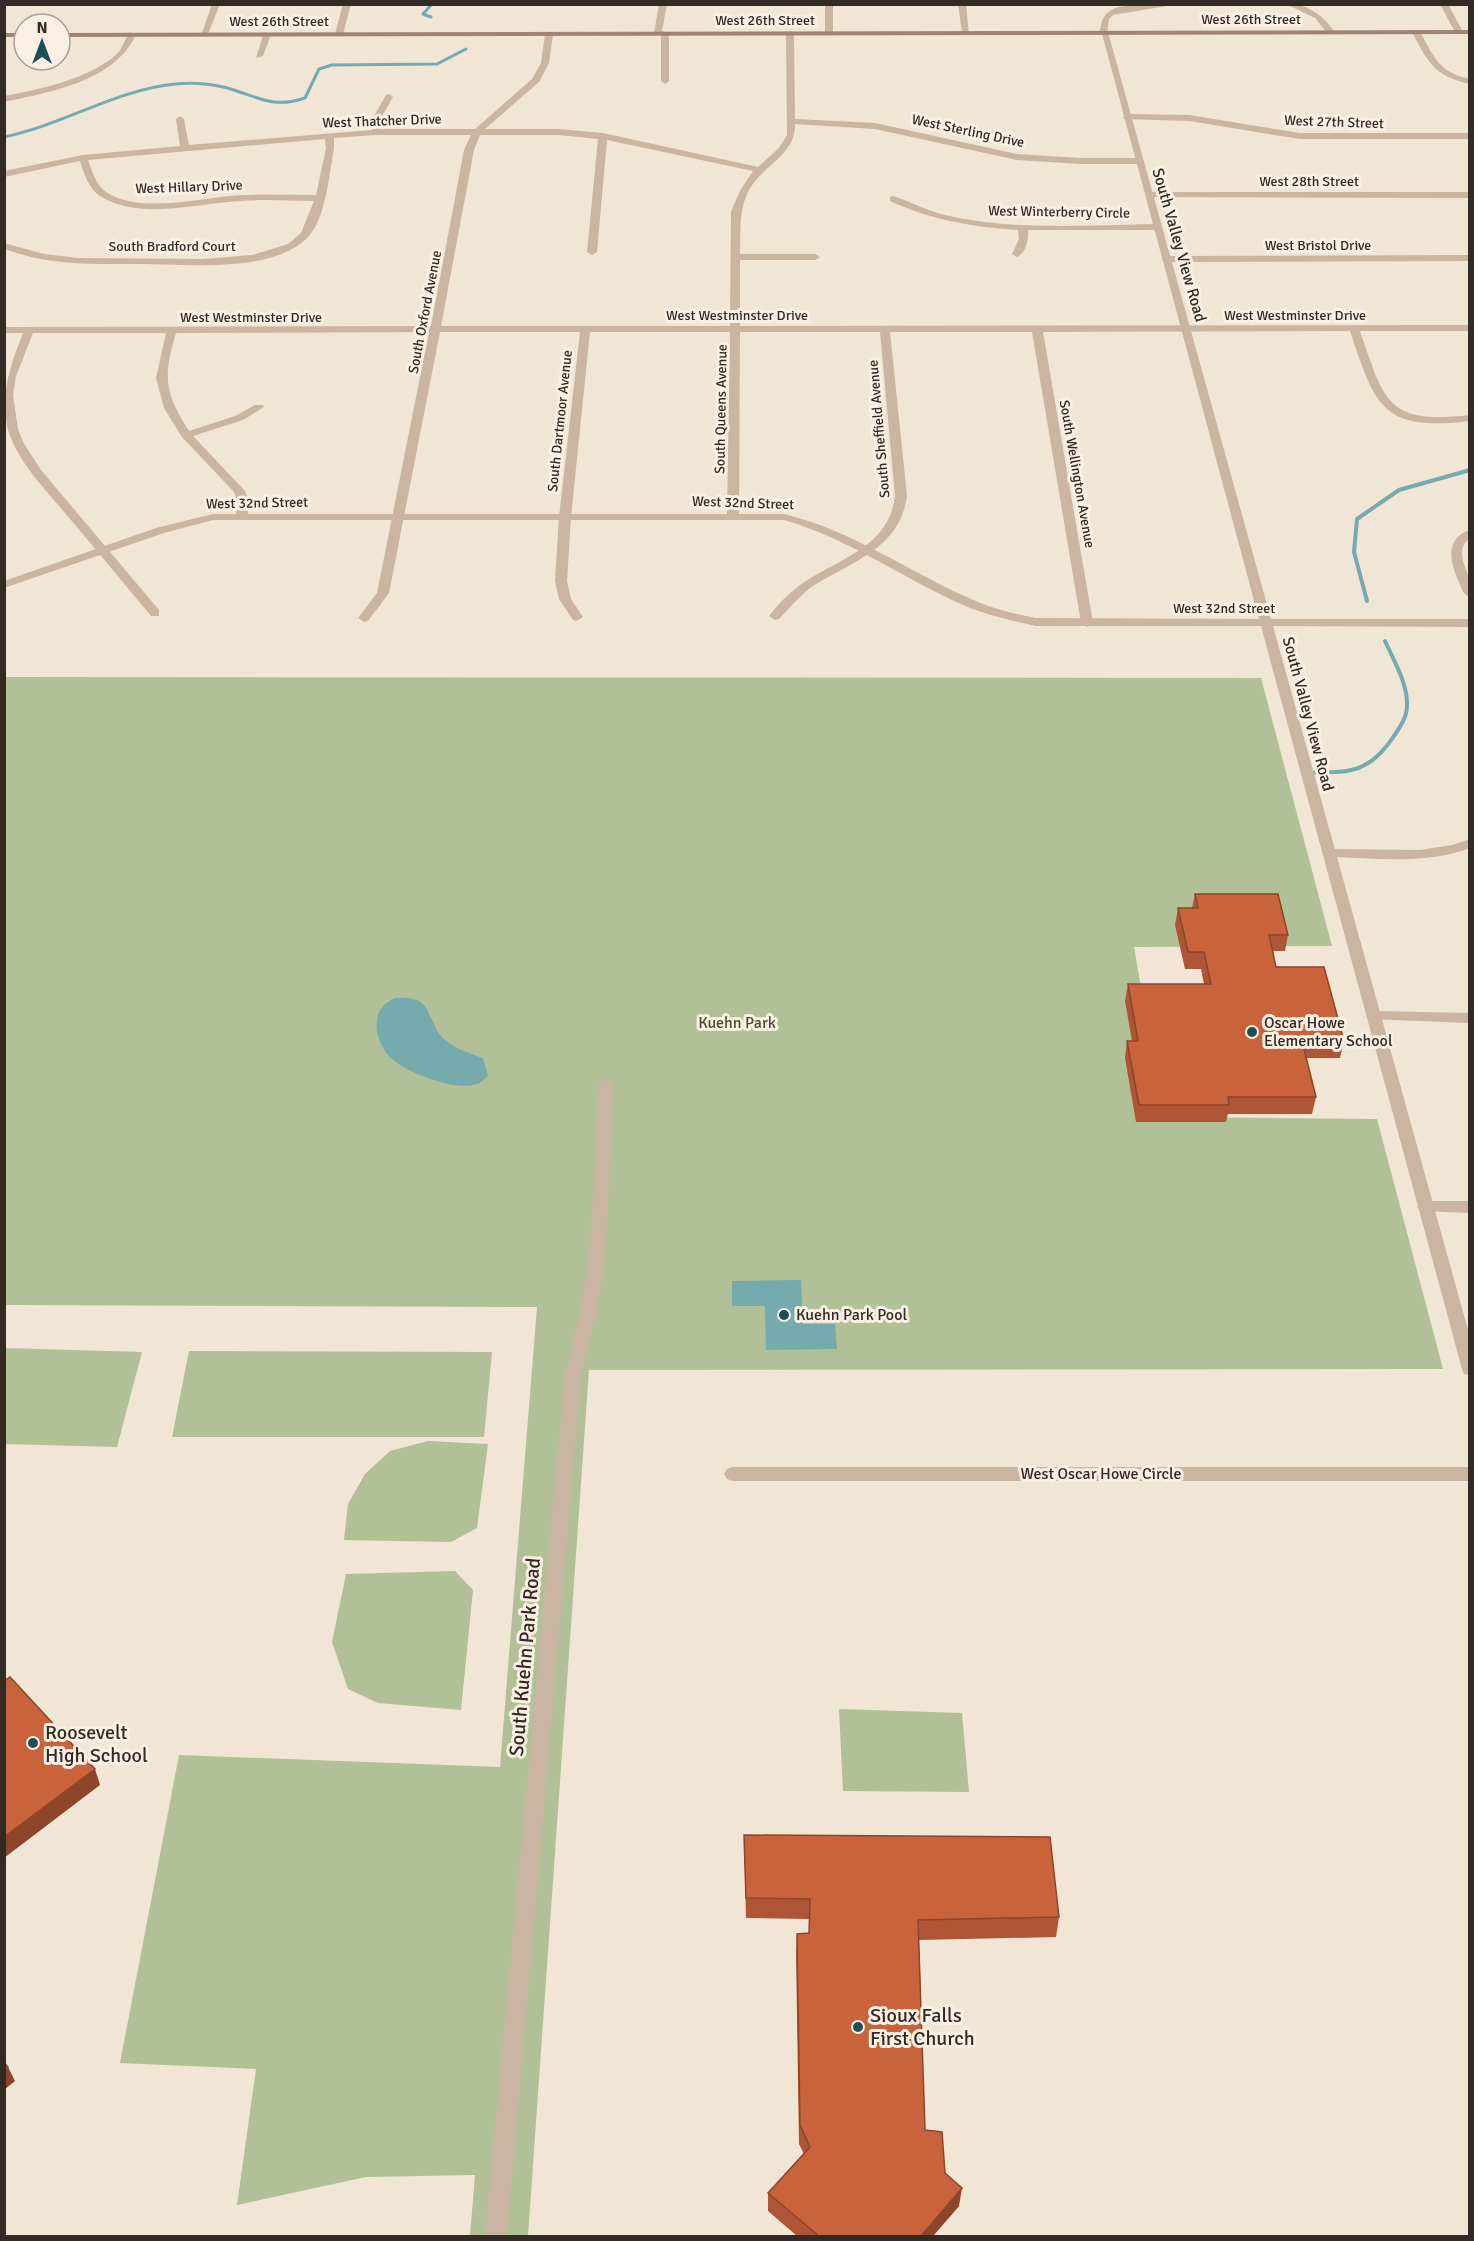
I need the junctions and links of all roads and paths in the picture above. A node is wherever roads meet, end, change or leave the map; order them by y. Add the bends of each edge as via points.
1 (216, 4) edge
2 (347, 4) edge
3 (663, 4) edge
4 (830, 4) edge
5 (962, 4) edge
6 (1175, 4) edge
7 (1290, 4) edge
8 (1444, 4) edge
9 (1104, 32) junction
10 (1330, 32) junction
11 (1416, 32) junction
12 (1459, 32) junction
13 (1470, 32) edge
14 (662, 33) junction
15 (790, 33) junction
16 (829, 33) junction
17 (966, 33) junction
18 (72, 34) edge
19 (132, 34) junction
20 (204, 34) junction
21 (267, 34) junction
22 (339, 34) junction
23 (549, 34) junction
24 (259, 56) dead end
25 (665, 81) dead end
26 (1470, 82) edge
27 (389, 97) dead end
28 (4, 99) edge
29 (1127, 117) junction
30 (180, 119) dead end
31 (792, 121) junction
32 (376, 132) junction
33 (477, 132) junction
34 (329, 136) junction
35 (603, 136) junction
36 (1470, 136) edge
37 (185, 148) junction
38 (83, 158) junction
39 (1139, 161) junction
40 (759, 170) junction
41 (4, 174) edge
42 (1149, 195) junction
43 (1470, 195) edge
44 (318, 198) junction
45 (893, 199) dead end
46 (1023, 227) junction
47 (1157, 227) junction
48 (4, 246) edge
49 (592, 252) dead end
50 (1017, 254) dead end
51 (736, 257) junction
52 (815, 257) dead end
53 (1470, 258) edge
54 (1166, 259) junction
55 (1470, 328) edge
56 (436, 329) junction
57 (585, 329) junction
58 (735, 329) junction
59 (885, 329) junction
60 (1037, 329) junction
61 (1186, 329) junction
62 (1354, 329) junction
63 (4, 330) edge
64 (29, 330) junction
65 (172, 331) junction
66 (6, 395) edge
67 (259, 407) dead end
68 (1470, 418) edge
69 (186, 435) junction
70 (733, 516) junction
71 (241, 517) junction
72 (400, 517) junction
73 (564, 517) junction
74 (1470, 532) edge
75 (867, 548) junction
76 (101, 551) junction
77 (4, 585) edge
78 (1470, 594) edge
79 (155, 613) dead end
80 (776, 616) dead end
81 (578, 617) dead end
82 (364, 618) dead end
83 (1087, 623) junction
84 (1267, 623) junction
85 (1470, 623) edge
86 (1470, 843) edge
87 (1329, 853) junction
88 (1373, 1016) junction
89 (1470, 1018) edge
90 (606, 1084) dead end
91 (1425, 1207) junction
92 (1470, 1207) edge
93 (1470, 1369) edge
94 (733, 1474) dead end
95 (1470, 1474) edge
96 (496, 2236) edge

1 - 20 street
2 - 22 street
3 - 14 street
4 - 16 street
5 - 17 street
6 - 9 street via 1116,10 1105,19
7 - 10 street via 1318,16
8 - 12 street
9 - 10 main road, West 26th Street
9 - 17 main road, West 26th Street
9 - 29 street, South Valley View Road
10 - 11 main road, West 26th Street
11 - 12 main road, West 26th Street
11 - 26 street via 1438,71
12 - 13 main road, West 26th Street
14 - 15 main road, West 26th Street
14 - 23 main road, West 26th Street
14 - 25 street
15 - 16 main road, West 26th Street
15 - 31 street, South Queens Avenue
16 - 17 main road, West 26th Street
18 - 19 main road, West 26th Street
19 - 20 main road, West 26th Street
19 - 28 street via 120,55 101,68
20 - 21 main road, West 26th Street
21 - 22 main road, West 26th Street
21 - 24 street
22 - 23 main road, West 26th Street
23 - 33 street, South Oxford Avenue via 545,63 536,80
27 - 32 street via 378,116
29 - 36 street, West 27th Street via 1188,118 1300,136
29 - 39 street, South Valley View Road
30 - 37 street
31 - 39 street, West Sterling Drive via 875,126 1017,157
31 - 40 street, South Queens Avenue via 786,147
32 - 33 street, West Thatcher Drive
32 - 34 street, West Thatcher Drive
33 - 35 street, West Thatcher Drive
33 - 56 street, South Oxford Avenue via 469,150
34 - 37 street, West Thatcher Drive
34 - 44 street, South Bradford Court
35 - 40 street, West Thatcher Drive
35 - 49 street
37 - 38 street, West Thatcher Drive
38 - 41 street, West Thatcher Drive
38 - 44 street, West Hillary Drive via 96,188 111,198 132,203
39 - 42 street, South Valley View Road
40 - 51 street, South Queens Avenue via 746,187 736,211
42 - 43 street, West 28th Street
42 - 47 street, South Valley View Road
44 - 48 street, South Bradford Court via 310,225 297,242 280,251 244,259 59,259
45 - 46 street, West Winterberry Circle via 951,219
46 - 47 street, West Winterberry Circle
46 - 50 street via 1024,239
47 - 54 street, South Valley View Road
51 - 52 street
51 - 58 street, South Queens Avenue
53 - 54 street, West Bristol Drive
54 - 61 street, South Valley View Road
55 - 62 street, West Westminster Drive
56 - 57 street, West Westminster Drive
56 - 65 street, West Westminster Drive
56 - 72 street, South Oxford Avenue
57 - 58 street, West Westminster Drive
57 - 73 street, South Dartmoor Avenue
58 - 59 street, West Westminster Drive
58 - 70 street, South Queens Avenue
59 - 60 street, West Westminster Drive
59 - 75 street, South Sheffield Avenue via 901,505 897,522
60 - 61 street, West Westminster Drive
60 - 83 street, South Wellington Avenue
61 - 62 street, West Westminster Drive
61 - 84 street, South Valley View Road
62 - 68 street via 1377,392 1388,406 1428,420
63 - 64 street, West Westminster Drive
64 - 65 street, West Westminster Drive
64 - 66 street
65 - 69 street via 162,367 163,391
66 - 76 street via 13,429 25,456
67 - 69 street via 239,418
69 - 71 street via 239,491 244,504
70 - 73 street, West 32nd Street
70 - 75 street, West 32nd Street via 784,517 807,522
71 - 72 street, West 32nd Street
71 - 76 street, West 32nd Street via 182,523
72 - 73 street, West 32nd Street
72 - 82 street, South Oxford Avenue via 383,593
73 - 81 street, South Dartmoor Avenue via 561,580 565,599
74 - 78 street via 1458,542 1455,552
75 - 80 street, South Sheffield Avenue via 807,585
75 - 83 street, West 32nd Street via 966,602 1000,614 1036,622
76 - 77 street, West 32nd Street
76 - 79 street
83 - 84 street, West 32nd Street
84 - 85 street, West 32nd Street
84 - 87 street, South Valley View Road
86 - 87 street via 1425,853
87 - 88 street, South Valley View Road
88 - 89 street
88 - 91 street, South Valley View Road
90 - 96 street, South Kuehn Park Road via 598,1251 573,1376
91 - 92 street
91 - 93 street, South Valley View Road
94 - 95 street, West Oscar Howe Circle

